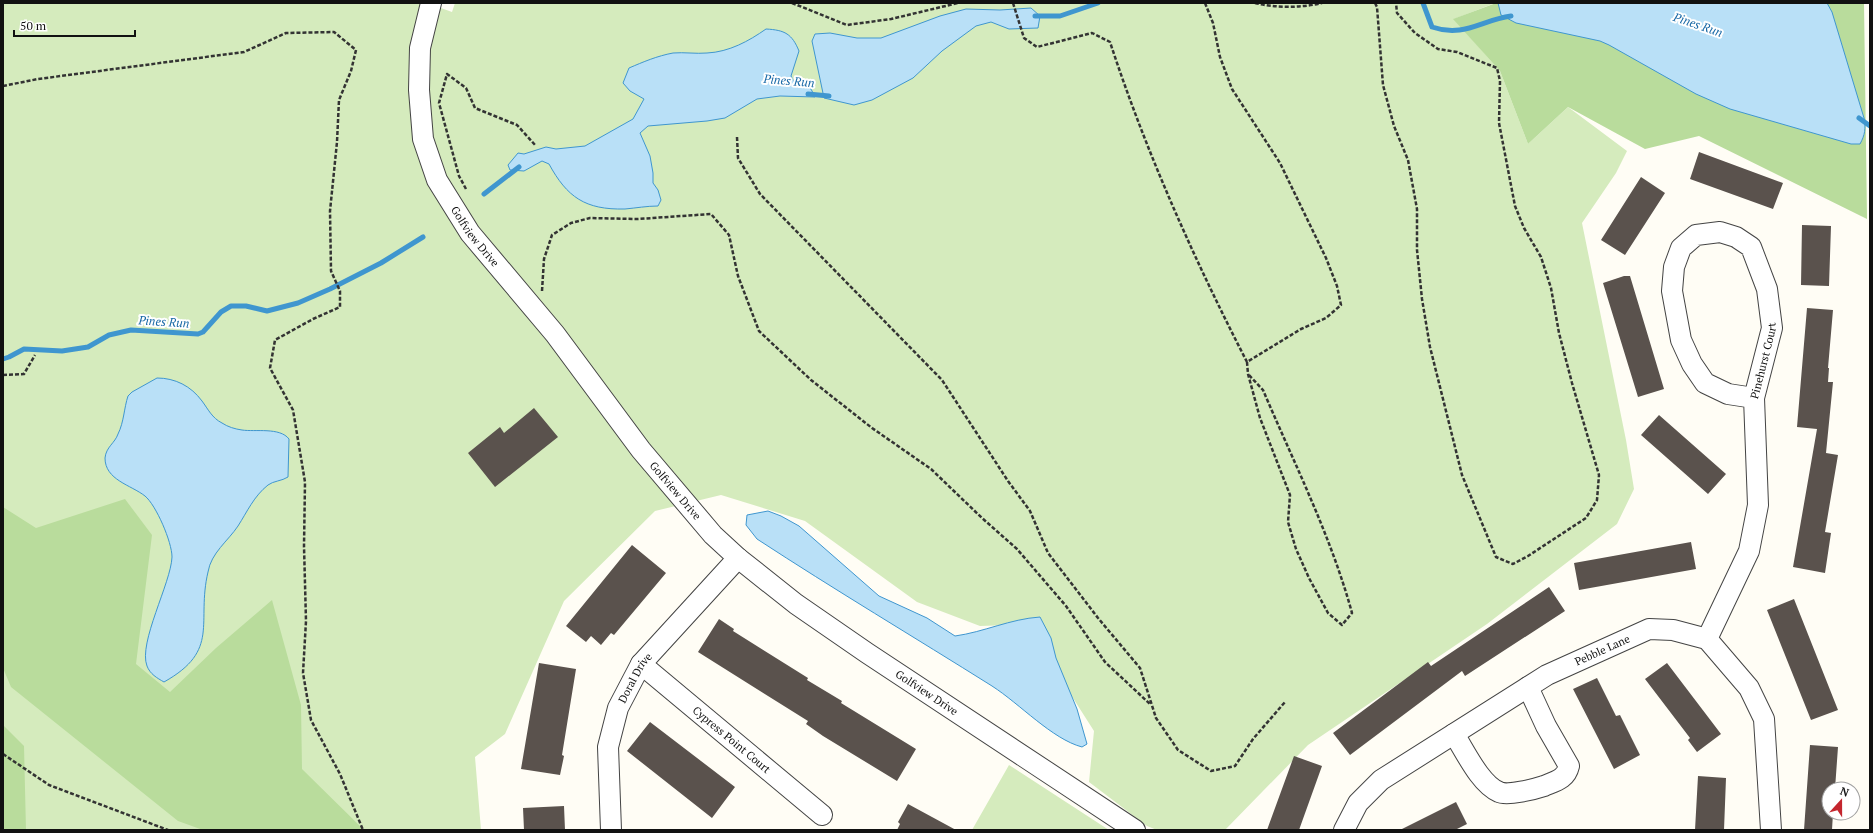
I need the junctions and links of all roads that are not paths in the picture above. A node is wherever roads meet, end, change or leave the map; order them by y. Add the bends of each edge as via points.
1 (431, 3) edge
2 (1754, 398) junction
3 (738, 558) junction
4 (1706, 639) junction
5 (641, 664) junction
6 (1528, 687) junction
7 (1454, 734) junction
8 (822, 815) dead end
9 (611, 830) edge
10 (1135, 830) edge
11 (1344, 830) edge
12 (1771, 830) edge

1 - 3 street, Golfview Drive via 420,48 419,90 423,139 437,180 470,233 555,334 641,450 713,535
2 - 2 street, Pinehurst Court via 1772,328 1767,289 1751,247 1736,237 1720,232 1696,235 1681,248 1674,267 1672,291 1682,340 1692,364 1705,383 1728,394
2 - 4 street, Pinehurst Court via 1758,504 1749,551
3 - 5 street, Doral Drive
3 - 10 street, Golfview Drive via 796,604 867,653
4 - 6 street, Pebble Lane via 1673,630 1650,629 1547,675
4 - 12 street via 1749,688 1764,719
5 - 8 street, Cypress Point Court
5 - 9 street, Doral Drive via 618,708 608,747
6 - 7 street, Pebble Lane
6 - 7 street via 1569,766 1561,779 1537,789 1499,793 1480,776
7 - 11 street, Pebble Lane via 1381,780 1358,803

